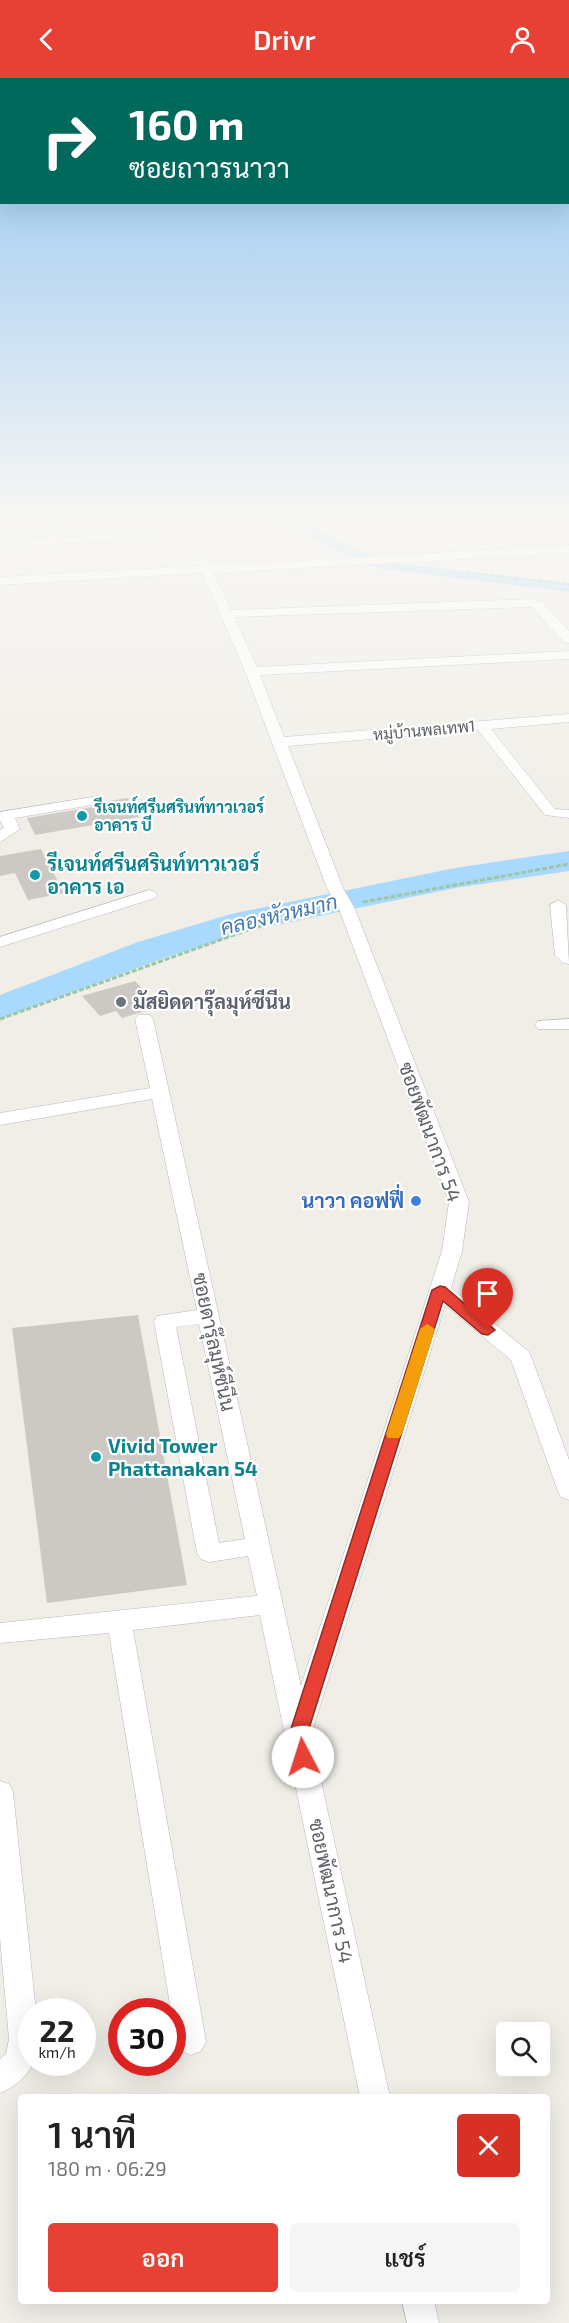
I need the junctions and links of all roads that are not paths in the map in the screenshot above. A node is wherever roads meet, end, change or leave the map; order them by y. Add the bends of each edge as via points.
1 (231, 625) edge
2 (556, 625) edge
3 (569, 639) edge
4 (569, 655) edge
5 (252, 671) junction
6 (569, 718) edge
7 (481, 725) junction
8 (280, 742) junction
9 (99, 800) dead end
10 (569, 814) edge
11 (3, 816) edge
12 (0, 837) edge
13 (149, 895) dead end
14 (558, 905) dead end
15 (0, 942) edge
16 (569, 959) edge
17 (144, 1019) dead end
18 (544, 1024) dead end
19 (569, 1024) edge
20 (160, 1092) junction
21 (0, 1119) edge
22 (440, 1290) junction
23 (208, 1316) junction
24 (569, 1491) edge
25 (258, 1546) junction
26 (270, 1604) junction
27 (119, 1623) junction
28 (0, 1632) edge
29 (298, 1735) junction
30 (0, 1792) edge
31 (191, 2041) dead end
32 (0, 2078) edge
33 (374, 2094) edge
34 (419, 2304) edge
35 (423, 2323) edge

1 - 5 street, ซอยพัฒนาการ 54
2 - 3 street
4 - 5 street
5 - 8 street, ซอยพัฒนาการ 54
6 - 7 street, หมู่บ้านพลเทพ1
7 - 8 street, หมู่บ้านพลเทพ1
7 - 10 street via 550,812
8 - 22 street, ซอยพัฒนาการ 54 via 459,1202 452,1251
9 - 11 street
11 - 12 street via 12,829
13 - 15 street
14 - 16 street via 564,954
17 - 20 street, ซอยดารุ๊ลมุห์ซีนีน
18 - 19 street
20 - 21 street
20 - 23 street, ซอยดารุ๊ลมุห์ซีนีน
22 - 24 street via 520,1356
22 - 29 street, ซอยพัฒนาการ 54
23 - 25 street, ซอยดารุ๊ลมุห์ซีนีน
23 - 25 street via 164,1321 209,1553
25 - 26 street, ซอยดารุ๊ลมุห์ซีนีน
26 - 27 street
26 - 29 street, ซอยดารุ๊ลมุห์ซีนีน
27 - 28 street
27 - 31 street
29 - 33 street, ซอยพัฒนาการ 54
30 - 32 street via 24,2039 19,2062
34 - 35 street

